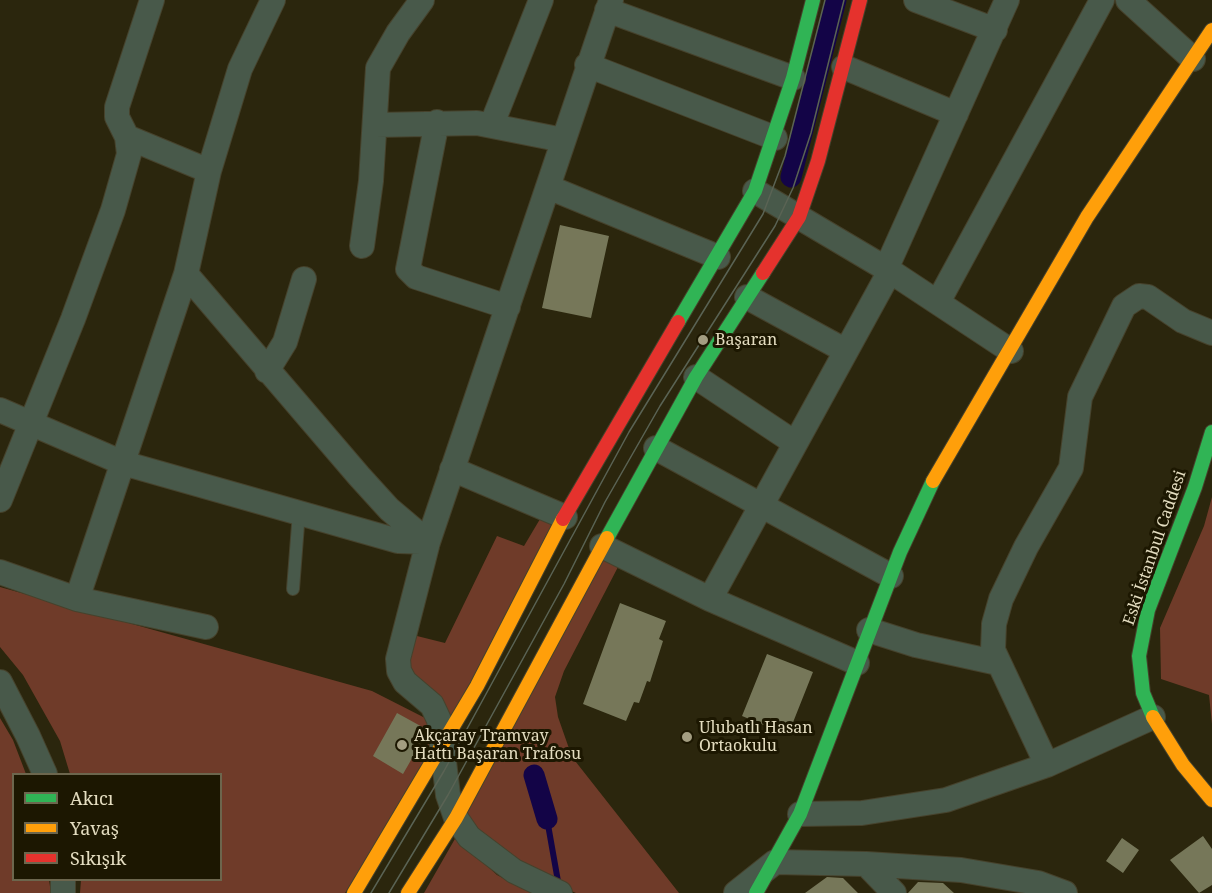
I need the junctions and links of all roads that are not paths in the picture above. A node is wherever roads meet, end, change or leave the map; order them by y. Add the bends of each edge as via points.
1 (152, 0) edge
2 (273, 0) edge
3 (422, 0) edge
4 (542, 0) edge
5 (813, 0) edge
6 (860, 0) edge
7 (916, 0) edge
8 (1007, 0) edge
9 (1102, 0) edge
10 (1128, 0) edge
11 (609, 5) edge
12 (995, 30) junction
13 (1212, 30) edge
14 (1193, 59) junction
15 (587, 65) junction
16 (844, 67) junction
17 (793, 78) junction
18 (956, 114) junction
19 (437, 122) junction
20 (492, 124) junction
21 (376, 125) junction
22 (127, 137) junction
23 (775, 138) junction
24 (563, 140) junction
25 (209, 171) junction
26 (548, 187) junction
27 (777, 204) junction
28 (362, 246) dead end
29 (718, 257) junction
30 (888, 270) junction
31 (186, 274) junction
32 (304, 279) dead end
33 (747, 297) junction
34 (938, 302) junction
35 (508, 307) junction
36 (1212, 333) edge
37 (846, 351) junction
38 (1011, 351) junction
39 (267, 371) junction
40 (696, 377) junction
41 (0, 411) edge
42 (30, 425) junction
43 (1212, 432) edge
44 (795, 443) junction
45 (656, 448) junction
46 (123, 463) junction
47 (1212, 465) edge
48 (452, 469) junction
49 (0, 500) edge
50 (761, 505) junction
51 (299, 512) junction
52 (565, 517) junction
53 (428, 542) junction
54 (602, 546) junction
55 (0, 572) edge
56 (891, 576) junction
57 (293, 590) dead end
58 (77, 599) junction
59 (710, 599) junction
60 (206, 627) dead end
61 (869, 630) junction
62 (857, 663) junction
63 (998, 663) junction
64 (0, 682) edge
65 (1153, 717) junction
66 (443, 746) junction
67 (1047, 765) junction
68 (45, 773) edge
69 (1212, 782) edge
70 (1212, 800) edge
71 (800, 814) junction
72 (456, 818) junction
73 (773, 863) junction
74 (866, 864) junction
75 (550, 889) edge
76 (354, 893) edge
77 (408, 893) edge
78 (716, 893) edge
79 (736, 893) edge
80 (756, 893) edge
81 (894, 893) edge
82 (1065, 893) edge

1 - 22 street via 117,106 117,117
2 - 25 street via 240,69
3 - 21 street via 378,69
4 - 20 street
5 - 17 main road
6 - 16 main road
7 - 12 street
8 - 12 street
9 - 34 street
10 - 14 street
11 - 15 street
11 - 17 street
12 - 18 street
13 - 14 main road
14 - 38 main road via 1087,217
15 - 23 street
15 - 24 street
16 - 18 street
16 - 27 main road
17 - 23 main road
18 - 30 street
19 - 20 street
19 - 21 street
19 - 35 street via 408,269 416,277
20 - 24 street
21 - 28 street
22 - 25 street
22 - 42 street via 129,154 113,210
23 - 27 main road
24 - 26 street
25 - 31 street
26 - 29 street
26 - 35 street
27 - 29 main road
27 - 30 street
27 - 33 main road
29 - 52 main road
30 - 34 street
30 - 37 street
31 - 39 street
31 - 46 street
32 - 39 street via 285,342
33 - 37 street
33 - 40 main road
34 - 38 street
35 - 48 street
36 - 63 street via 1183,321 1148,297 1139,296 1124,306 1080,397 1071,468 1001,600 992,638
37 - 44 street
38 - 56 main road via 941,464
39 - 53 street via 390,509
40 - 44 street
40 - 45 main road
41 - 42 street
42 - 46 street
42 - 49 street
43 - 65 main road, Eski İstanbul Caddesi via 1148,610 1142,638 1140,674
44 - 50 street
45 - 50 street
45 - 54 main road
46 - 51 street
46 - 58 street
47 - 69 main road, Eski İstanbul Caddesi via 1153,627 1151,671 1164,710
48 - 52 street
48 - 53 street
50 - 56 street
50 - 59 street
51 - 53 street via 398,541
51 - 57 lane
52 - 66 main road
53 - 66 street via 398,659 405,682 432,705
54 - 59 street
54 - 72 main road
55 - 58 street
56 - 61 main road
58 - 60 street
59 - 62 street
61 - 62 main road
61 - 63 street
62 - 71 main road
63 - 67 street
64 - 68 street
65 - 67 street
65 - 70 main road, Eski İstanbul Caddesi via 1183,765
66 - 72 street via 448,795
66 - 76 main road
67 - 71 street via 946,800 862,813
71 - 73 main road
72 - 75 street via 486,852
72 - 77 main road
73 - 74 street
73 - 78 street
73 - 79 street
73 - 80 main road
74 - 81 street
74 - 82 street via 961,870 1049,885

